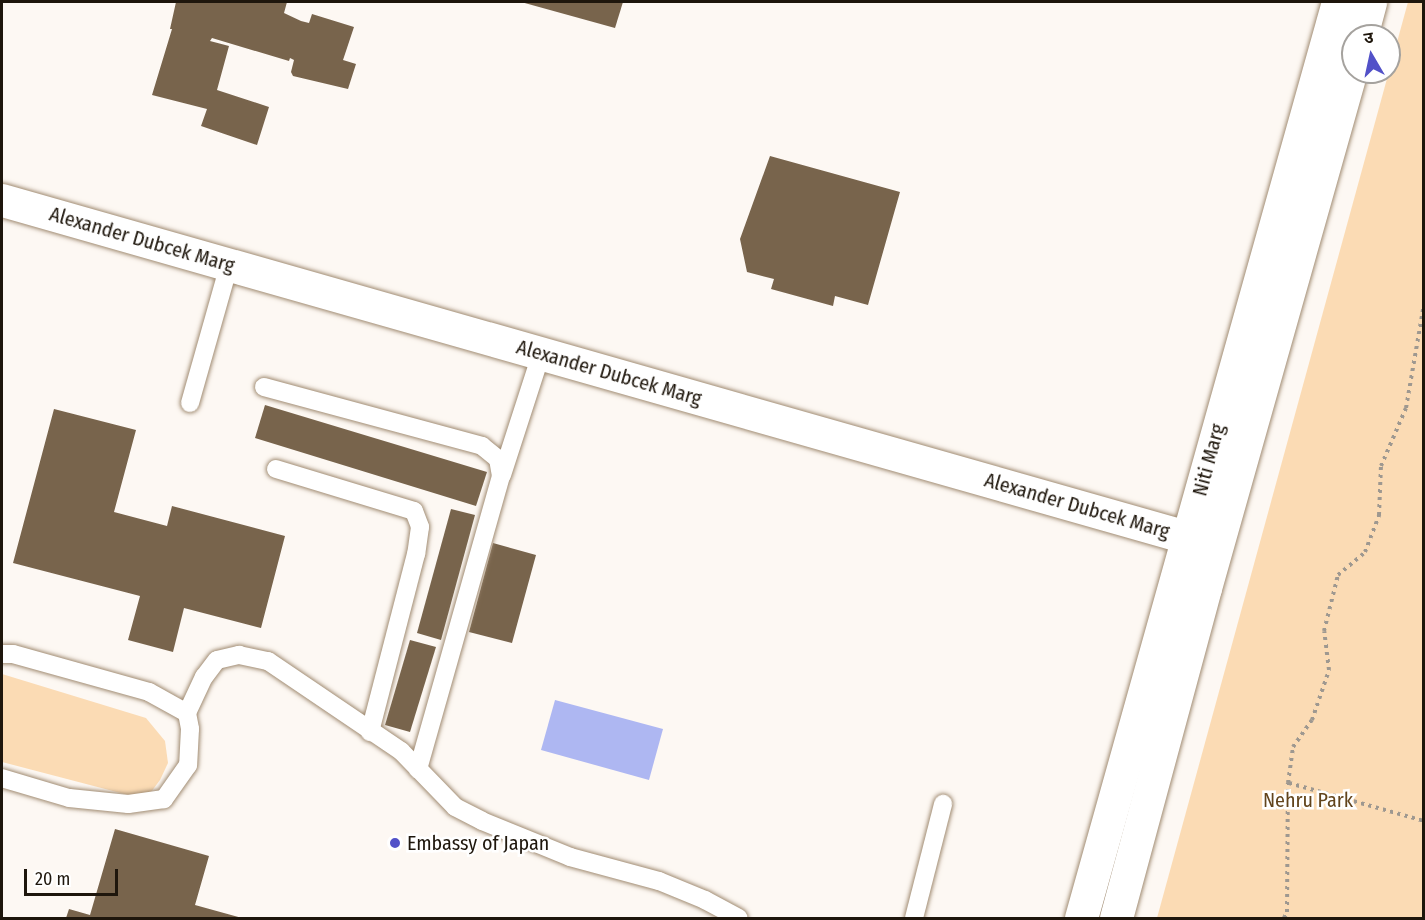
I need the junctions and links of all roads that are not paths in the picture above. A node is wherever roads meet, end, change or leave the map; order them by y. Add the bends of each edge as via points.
1 (1338, 2) edge
2 (1370, 2) edge
3 (1364, 24) edge
4 (1346, 84) edge
5 (2, 200) edge
6 (229, 264) junction
7 (542, 354) junction
8 (264, 387) dead end
9 (190, 403) dead end
10 (276, 469) dead end
11 (501, 476) junction
12 (1203, 542) junction
13 (2, 654) edge
14 (186, 713) junction
15 (370, 732) junction
16 (418, 770) junction
17 (2, 778) edge
18 (943, 804) dead end
19 (739, 918) edge
20 (914, 918) edge
21 (1081, 918) edge
22 (1116, 918) edge

1 - 12 street, Niti Marg
2 - 3 street
4 - 12 street, Niti Marg
5 - 6 street, Alexander Dubcek Marg
6 - 7 street, Alexander Dubcek Marg
6 - 9 lane
7 - 11 lane
7 - 12 street, Alexander Dubcek Marg
8 - 11 lane via 482,446 498,459
10 - 15 lane via 414,511 420,527
11 - 16 lane
12 - 21 street, Niti Marg
12 - 22 street, Niti Marg
13 - 14 lane via 149,692
14 - 15 lane via 217,660 239,655 268,661
14 - 17 lane via 190,729 188,765 164,799 128,804 69,798
15 - 16 lane via 401,751
16 - 19 lane via 455,807 482,821 570,857 659,881
18 - 20 lane

